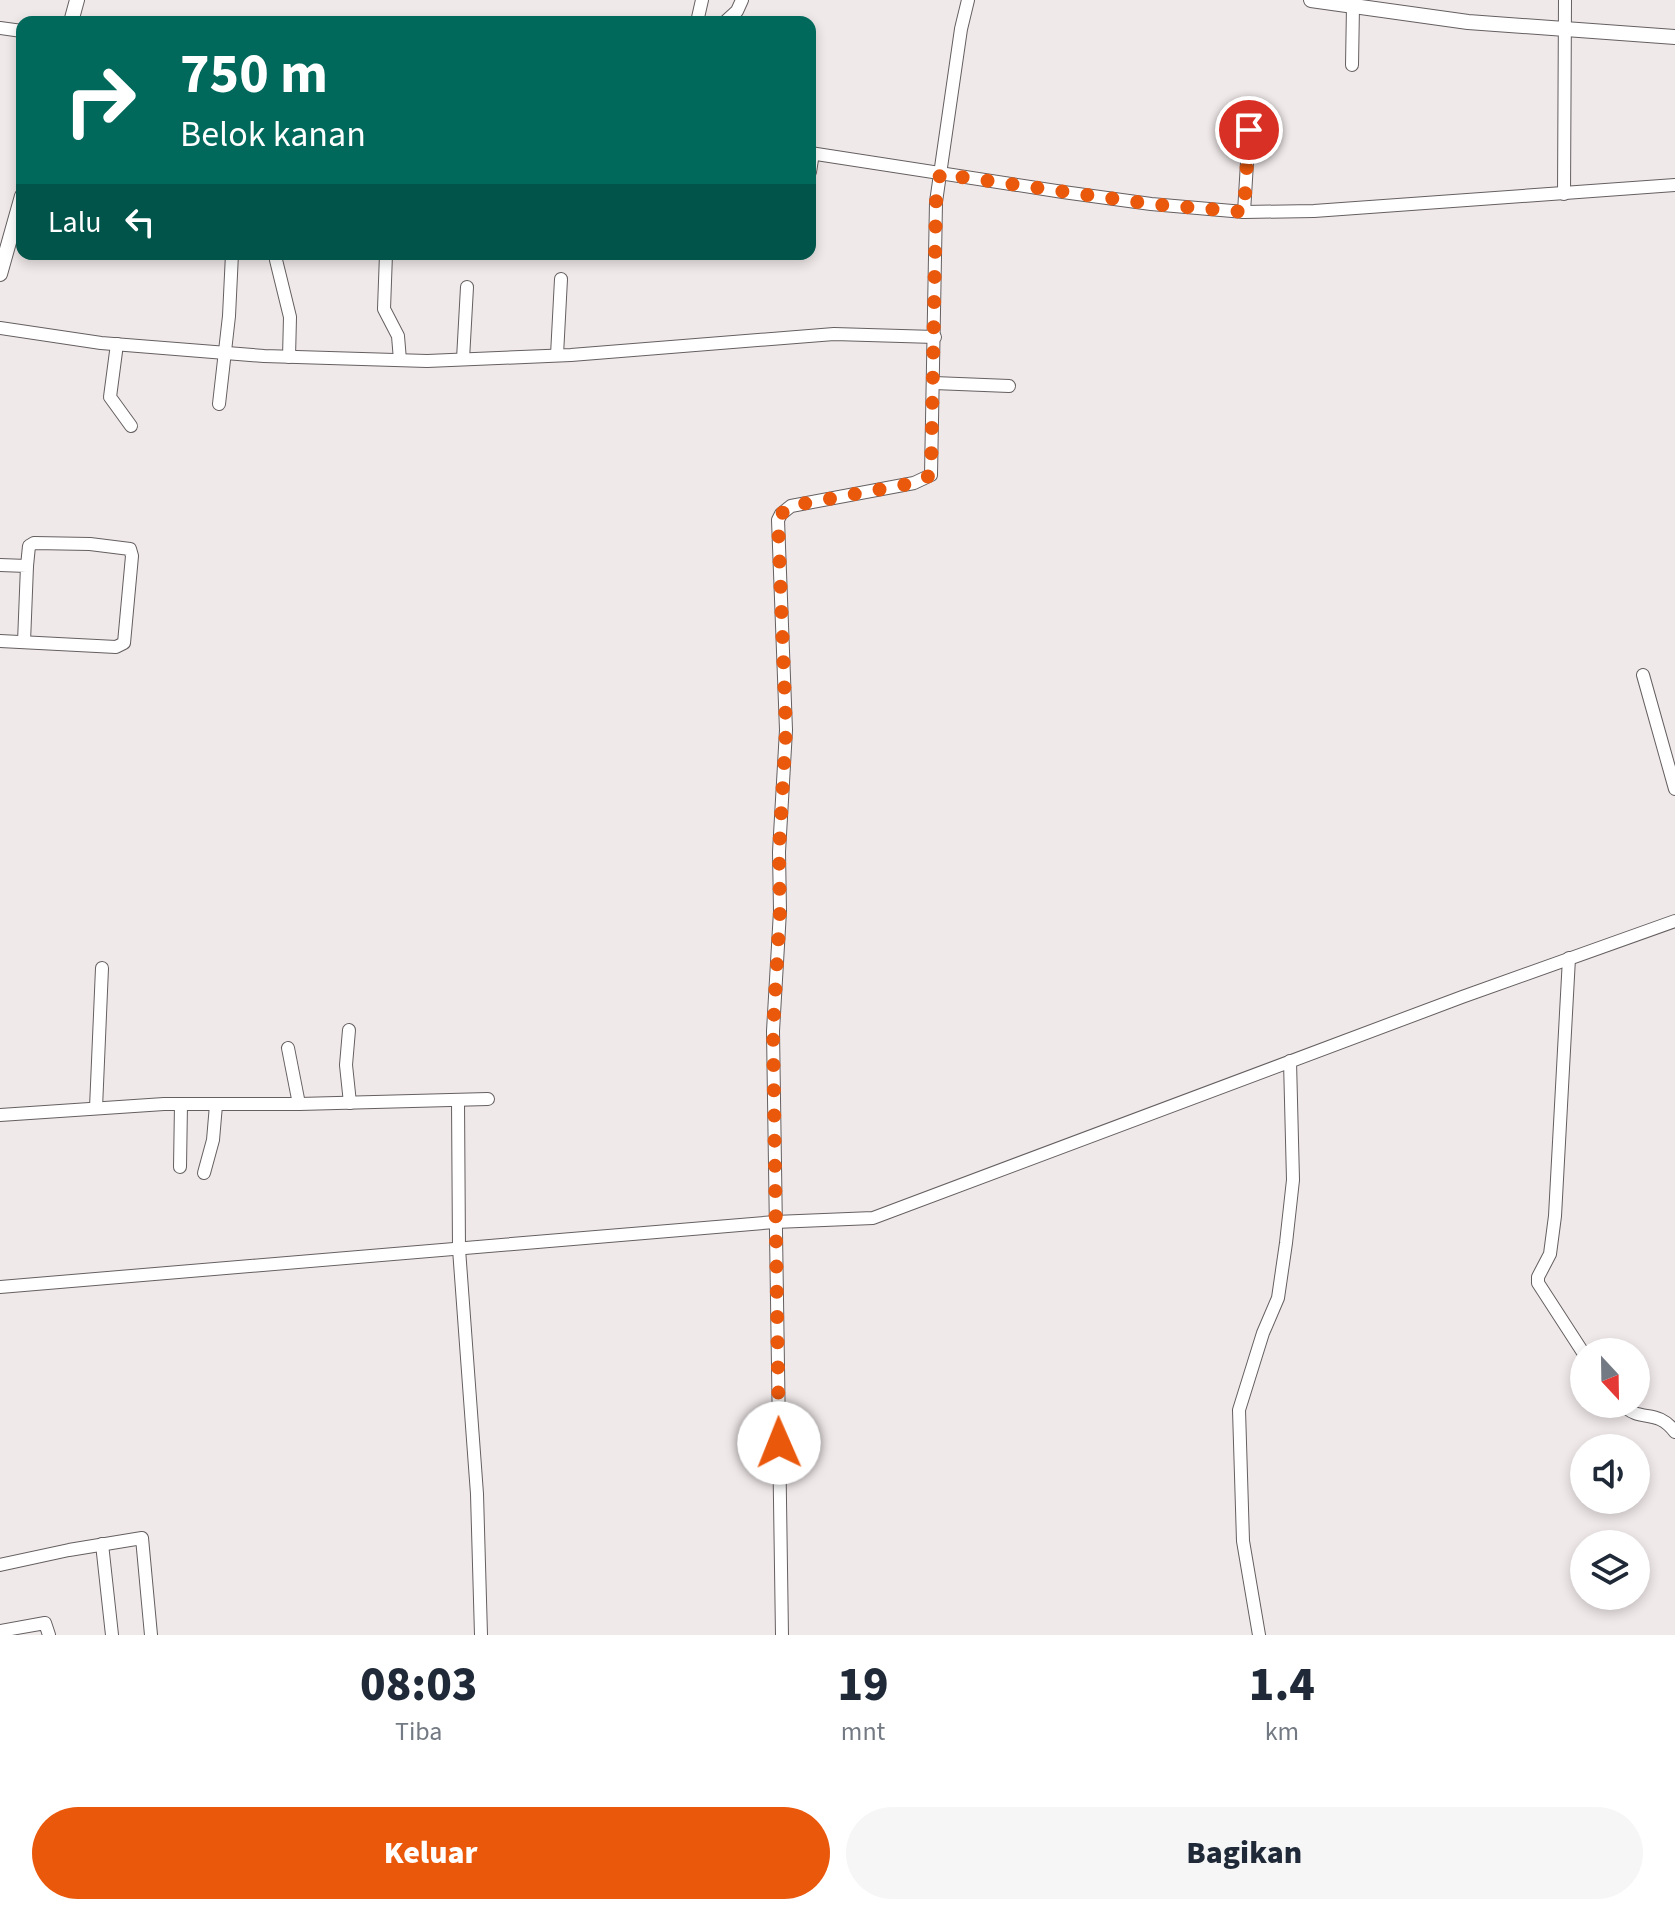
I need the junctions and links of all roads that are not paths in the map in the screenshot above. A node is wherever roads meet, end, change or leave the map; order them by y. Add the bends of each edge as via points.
1 (968, 0) edge
2 (1311, 0) edge
3 (1565, 0) edge
4 (1353, 6) junction
5 (1565, 30) junction
6 (1675, 37) edge
7 (1352, 65) dead end
8 (1249, 130) dead end
9 (816, 154) edge
10 (940, 174) junction
11 (1675, 185) edge
12 (1564, 194) junction
13 (1244, 212) junction
14 (16, 217) edge
15 (232, 260) edge
16 (276, 260) dead end
17 (386, 260) edge
18 (0, 274) edge
19 (561, 279) dead end
20 (467, 287) dead end
21 (0, 328) edge
22 (935, 337) junction
23 (117, 344) junction
24 (225, 353) junction
25 (557, 355) junction
26 (289, 357) junction
27 (463, 359) junction
28 (400, 360) junction
29 (934, 383) junction
30 (1009, 386) dead end
31 (219, 404) dead end
32 (131, 426) dead end
33 (0, 565) edge
34 (27, 566) junction
35 (0, 641) edge
36 (24, 642) junction
37 (1643, 675) dead end
38 (1675, 789) edge
39 (1675, 921) edge
40 (1569, 958) junction
41 (102, 968) dead end
42 (349, 1030) dead end
43 (288, 1048) dead end
44 (1290, 1061) junction
45 (488, 1099) dead end
46 (458, 1101) junction
47 (350, 1103) junction
48 (181, 1104) junction
49 (299, 1104) junction
50 (216, 1105) junction
51 (96, 1108) junction
52 (0, 1115) edge
53 (180, 1167) dead end
54 (204, 1173) dead end
55 (775, 1222) junction
56 (459, 1249) junction
57 (0, 1287) edge
58 (1574, 1338) edge
59 (1650, 1415) edge
60 (1675, 1432) edge
61 (102, 1544) junction
62 (0, 1565) edge
63 (0, 1631) edge
64 (49, 1635) edge
65 (112, 1635) edge
66 (151, 1635) edge
67 (481, 1635) edge
68 (782, 1635) edge
69 (1259, 1635) edge

1 - 10 street
2 - 4 main road
3 - 5 street
4 - 5 main road
4 - 7 street
5 - 6 main road
5 - 12 street
8 - 13 street
9 - 10 street
10 - 13 street
10 - 22 street
11 - 12 street
12 - 13 street
14 - 18 main road
15 - 24 street
16 - 26 street via 290,317
17 - 28 street via 384,309 398,336
19 - 25 street
20 - 27 street
21 - 23 street
22 - 25 street via 834,334
22 - 29 street
23 - 24 street
23 - 32 street via 110,397
24 - 26 street
24 - 31 street
25 - 27 street
26 - 28 street
27 - 28 street
29 - 30 street
29 - 55 street via 931,475 914,483 791,506 778,520 786,730 773,1031
33 - 34 street
34 - 36 street
34 - 36 street via 34,543 90,544 132,553 123,644
35 - 36 street
37 - 38 street
39 - 40 street
40 - 44 street
40 - 58 street via 1555,1216 1550,1254 1538,1283
41 - 51 street
42 - 47 street
43 - 49 street
44 - 55 street via 873,1218
44 - 69 street via 1293,1180 1278,1298 1239,1410 1243,1541
45 - 46 street
46 - 47 street
46 - 56 street
47 - 49 street
48 - 50 street
48 - 51 street
48 - 53 street
49 - 50 street
50 - 54 street
51 - 52 street
55 - 56 street
55 - 68 street
56 - 57 street
56 - 67 street via 478,1506
59 - 60 street
61 - 62 street
61 - 65 street
61 - 66 street via 142,1538
63 - 64 street via 45,1623

